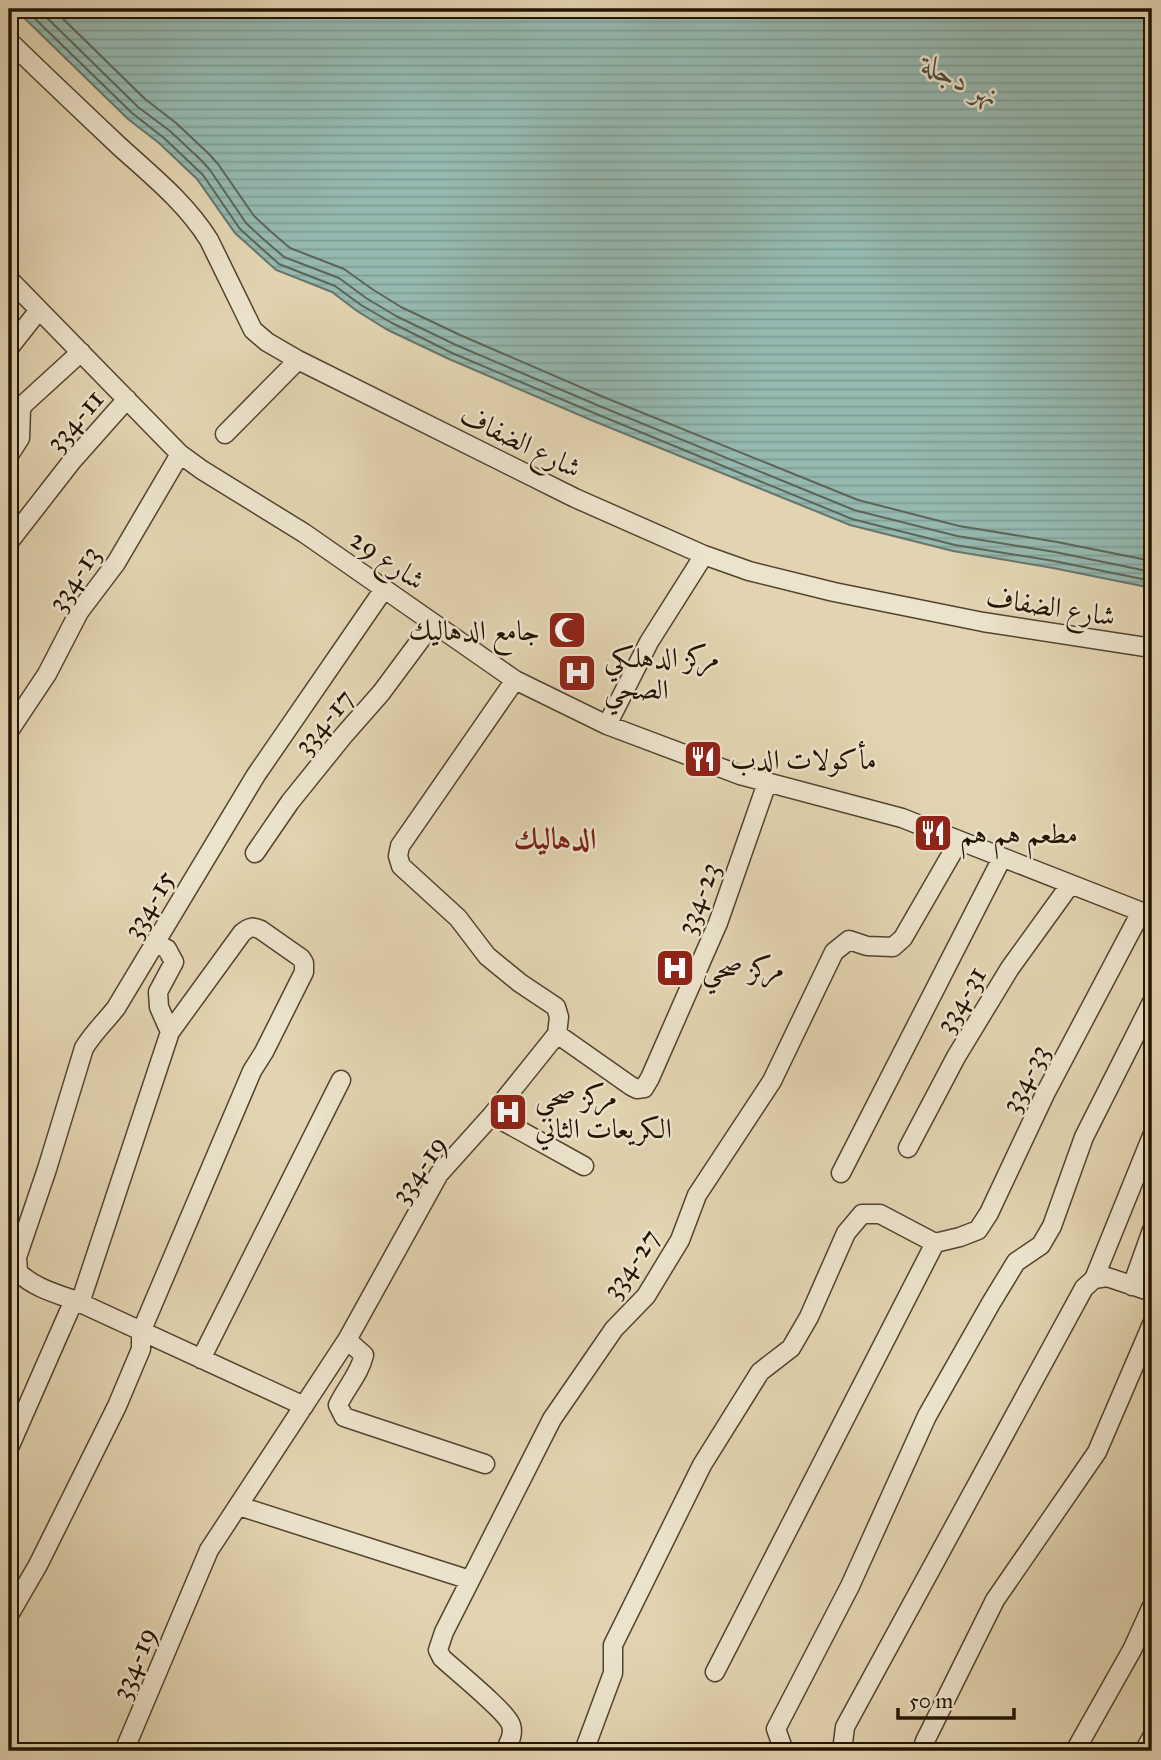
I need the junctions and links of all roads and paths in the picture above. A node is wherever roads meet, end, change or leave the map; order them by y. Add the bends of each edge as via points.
1 (9, 41) edge
2 (9, 279) edge
3 (39, 310) junction
4 (9, 348) edge
5 (81, 352) junction
6 (298, 360) junction
7 (127, 399) junction
8 (225, 433) dead end
9 (180, 454) junction
10 (9, 455) edge
11 (9, 542) edge
12 (704, 555) junction
13 (384, 589) junction
14 (433, 623) junction
15 (1152, 648) edge
16 (515, 680) junction
17 (607, 725) junction
18 (9, 731) edge
19 (767, 783) junction
20 (959, 841) junction
21 (255, 853) dead end
22 (1002, 858) junction
23 (1070, 884) junction
24 (1146, 914) edge
25 (155, 943) junction
26 (1152, 1002) edge
27 (170, 1032) junction
28 (557, 1034) junction
29 (341, 1080) dead end
30 (492, 1115) junction
31 (1152, 1136) edge
32 (908, 1148) dead end
33 (584, 1166) dead end
34 (841, 1173) dead end
35 (1152, 1230) edge
36 (935, 1243) junction
37 (1094, 1279) junction
38 (1132, 1286) junction
39 (1152, 1292) edge
40 (77, 1302) junction
41 (1152, 1324) edge
42 (141, 1332) junction
43 (347, 1340) junction
44 (201, 1359) junction
45 (304, 1406) junction
46 (9, 1448) edge
47 (485, 1464) dead end
48 (239, 1506) junction
49 (470, 1580) junction
50 (1152, 1606) edge
51 (9, 1615) edge
52 (715, 1672) dead end
53 (1152, 1737) edge
54 (124, 1751) edge
55 (505, 1751) edge
56 (584, 1751) edge
57 (784, 1751) edge
58 (842, 1751) edge
59 (922, 1751) edge
60 (1075, 1751) edge
61 (1144, 1751) edge

1 - 6 street, شارع الضفاف via 181,203 209,240 253,330
2 - 3 street, شارع 29
3 - 4 street
3 - 5 street, شارع 29
5 - 7 street, شارع 29
5 - 10 street via 24,404 20,438
6 - 8 street
6 - 12 street, شارع الضفاف via 554,488
7 - 9 street, شارع 29
7 - 11 street, 334-11
9 - 13 street, شارع 29
9 - 18 street, 334-13
12 - 15 street, شارع الضفاف via 834,592 983,622
12 - 17 street via 649,642
13 - 14 street, شارع 29
13 - 25 street, 334-15 via 256,775
14 - 16 street, شارع 29
14 - 21 street, 334-17 via 290,802
16 - 17 street, شارع 29
16 - 28 street via 400,846 398,856 401,866 458,918 487,956 555,1007
17 - 19 street, شارع 29
19 - 20 street, شارع 29 via 902,818
19 - 28 street, 334-23 via 718,923 644,1088 631,1086
20 - 22 street, شارع 29
20 - 49 street, 334-27 via 903,938 893,947 849,940 834,952 772,1081 697,1195 680,1240 646,1296 614,1329 552,1419
22 - 23 street, شارع 29
22 - 34 street
23 - 24 street, شارع 29
23 - 32 street, 334-31 via 996,990
24 - 36 street, 334-33 via 1046,1092 989,1213 978,1230
25 - 27 street via 167,949 174,962 158,992
25 - 40 street, 334-15 via 116,1008 84,1048 16,1257 18,1272 27,1281
26 - 57 street via 1084,1137 1052,1226 1041,1245 1016,1262 927,1416 850,1586 776,1728
27 - 40 street
27 - 42 street via 248,928 261,930 304,963 304,972 253,1071
28 - 30 street, 334-19
29 - 44 street
30 - 33 street
30 - 43 street, 334-19 via 439,1174
31 - 37 street
35 - 38 street
36 - 52 street
36 - 56 street via 880,1214 862,1214 846,1233 791,1348 760,1372 702,1465 613,1644 613,1673
37 - 38 street
37 - 58 street via 1084,1289 845,1727
38 - 39 street
40 - 42 street
40 - 46 street
41 - 59 street via 1097,1452 995,1600
42 - 44 street
42 - 51 street via 141,1349 117,1406
43 - 45 street, 334-19
43 - 47 street via 364,1355 338,1405 344,1417
44 - 45 street
45 - 48 street, 334-19
48 - 49 street
48 - 54 street, 334-19 via 209,1550
49 - 55 street, 334-27 via 438,1650 511,1722 512,1735
50 - 60 street
53 - 61 street

